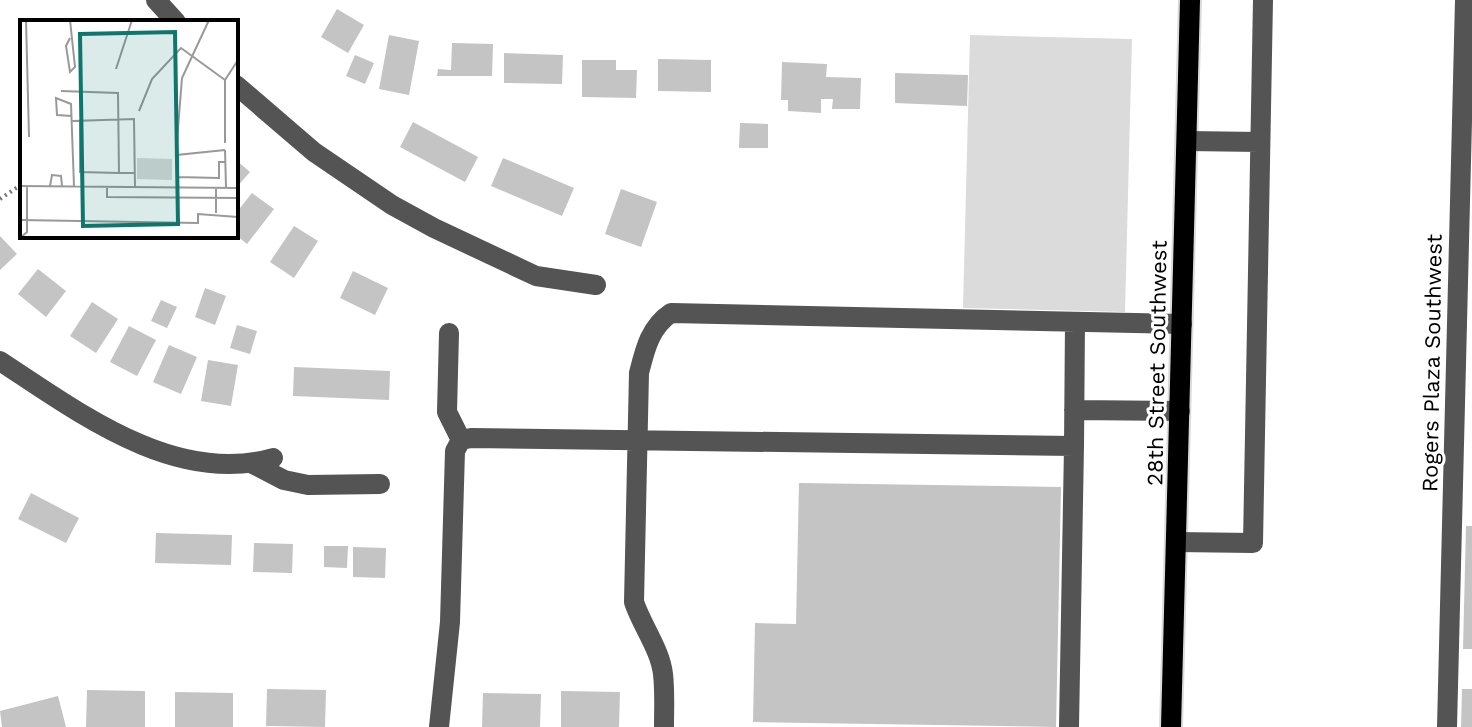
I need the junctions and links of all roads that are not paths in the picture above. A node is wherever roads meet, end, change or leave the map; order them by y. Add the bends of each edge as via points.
1 (156, 0) edge
2 (1190, 0) edge
3 (1263, 0) edge
4 (1465, 0) edge
5 (174, 20) edge
6 (238, 87) edge
7 (1187, 141) junction
8 (1260, 142) junction
9 (596, 285) dead end
10 (1075, 322) junction
11 (1182, 324) junction
12 (449, 333) dead end
13 (0, 361) edge
14 (1074, 410) junction
15 (1180, 411) junction
16 (461, 440) junction
17 (637, 442) junction
18 (1074, 446) junction
19 (273, 458) dead end
20 (253, 464) junction
21 (380, 484) dead end
22 (1176, 542) junction
23 (439, 727) edge
24 (664, 727) edge
25 (1069, 727) edge
26 (1171, 727) edge
27 (1447, 727) edge

1 - 5 street
2 - 7 main road, 28th Street Southwest
3 - 8 street
4 - 27 street, Rogers Plaza Southwest
6 - 9 street via 314,152 392,205 536,276
7 - 8 street
7 - 11 main road, 28th Street Southwest
8 - 22 street via 1253,543
10 - 11 street
10 - 14 street
10 - 17 street via 671,313 657,322 639,373
11 - 15 main road, 28th Street Southwest
12 - 16 street via 447,412
13 - 20 street via 105,429 177,457 218,465
14 - 15 street
14 - 18 street
15 - 22 main road, 28th Street Southwest
16 - 17 street
16 - 23 street via 455,451 450,622
17 - 18 street
17 - 24 street via 634,602 663,673
18 - 25 street
19 - 20 street
20 - 21 street via 308,485
22 - 26 main road, 28th Street Southwest

